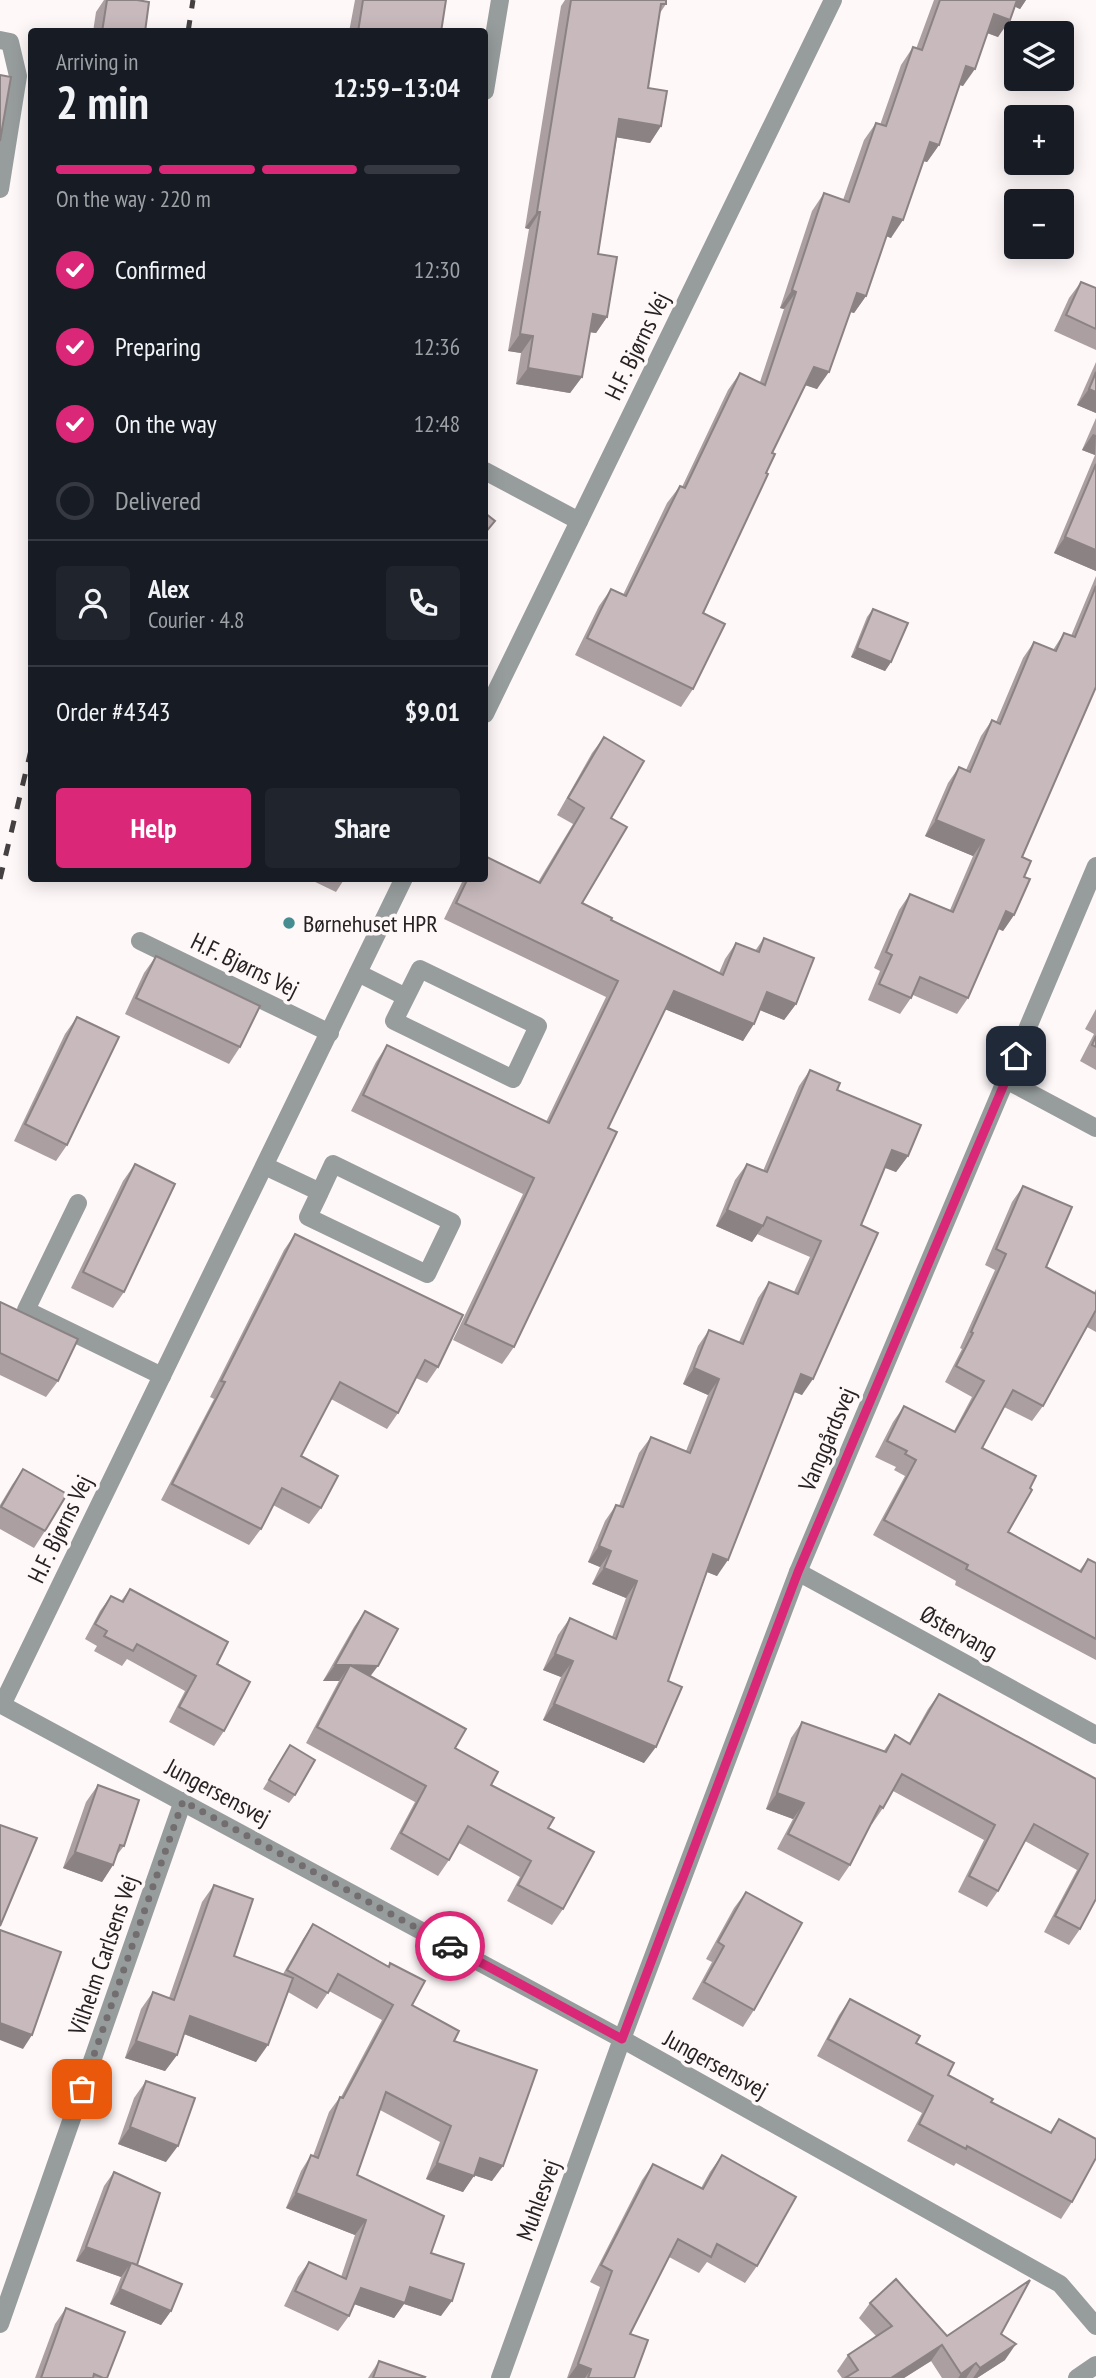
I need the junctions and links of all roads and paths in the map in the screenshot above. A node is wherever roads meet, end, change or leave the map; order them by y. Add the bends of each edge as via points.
1 (500, 0) edge
2 (833, 0) edge
3 (0, 40) edge
4 (488, 73) edge
5 (0, 189) edge
6 (488, 473) edge
7 (579, 522) junction
8 (488, 708) edge
9 (1096, 866) edge
10 (402, 882) edge
11 (140, 941) dead end
12 (358, 973) junction
13 (406, 996) junction
14 (330, 1033) junction
15 (1006, 1080) junction
16 (1096, 1128) edge
17 (265, 1166) junction
18 (320, 1192) junction
19 (78, 1203) dead end
20 (162, 1376) junction
21 (798, 1572) junction
22 (2, 1704) edge
23 (1096, 1735) edge
24 (183, 1801) junction
25 (622, 2039) junction
26 (0, 2324) edge
27 (1096, 2326) edge
28 (1096, 2365) edge
29 (500, 2378) edge
30 (1077, 2378) edge

1 - 4 street
2 - 7 street, H.F. Bjørns Vej
3 - 5 street via 10,42 18,76
6 - 7 street
7 - 8 street, H.F. Bjørns Vej
9 - 15 street, Vanggårdsvej
10 - 12 street, H.F. Bjørns Vej
11 - 14 street, H.F. Bjørns Vej
12 - 13 street
12 - 14 street, H.F. Bjørns Vej
13 - 13 street via 394,1021 513,1079 538,1026 420,969
14 - 17 street, H.F. Bjørns Vej
15 - 16 street
15 - 21 street, Vanggårdsvej
17 - 18 street
17 - 20 street, H.F. Bjørns Vej
18 - 18 street via 308,1217 427,1274 452,1222 333,1164
19 - 20 street via 26,1310
20 - 22 street, H.F. Bjørns Vej
21 - 23 street, Østervang
21 - 25 street, Vanggårdsvej
22 - 24 street, Jungersensvej
24 - 25 street, Jungersensvej
24 - 26 street, Vilhelm Carlsens Vej
25 - 27 street, Jungersensvej via 1060,2284
25 - 29 street, Muhlesvej
28 - 30 street

